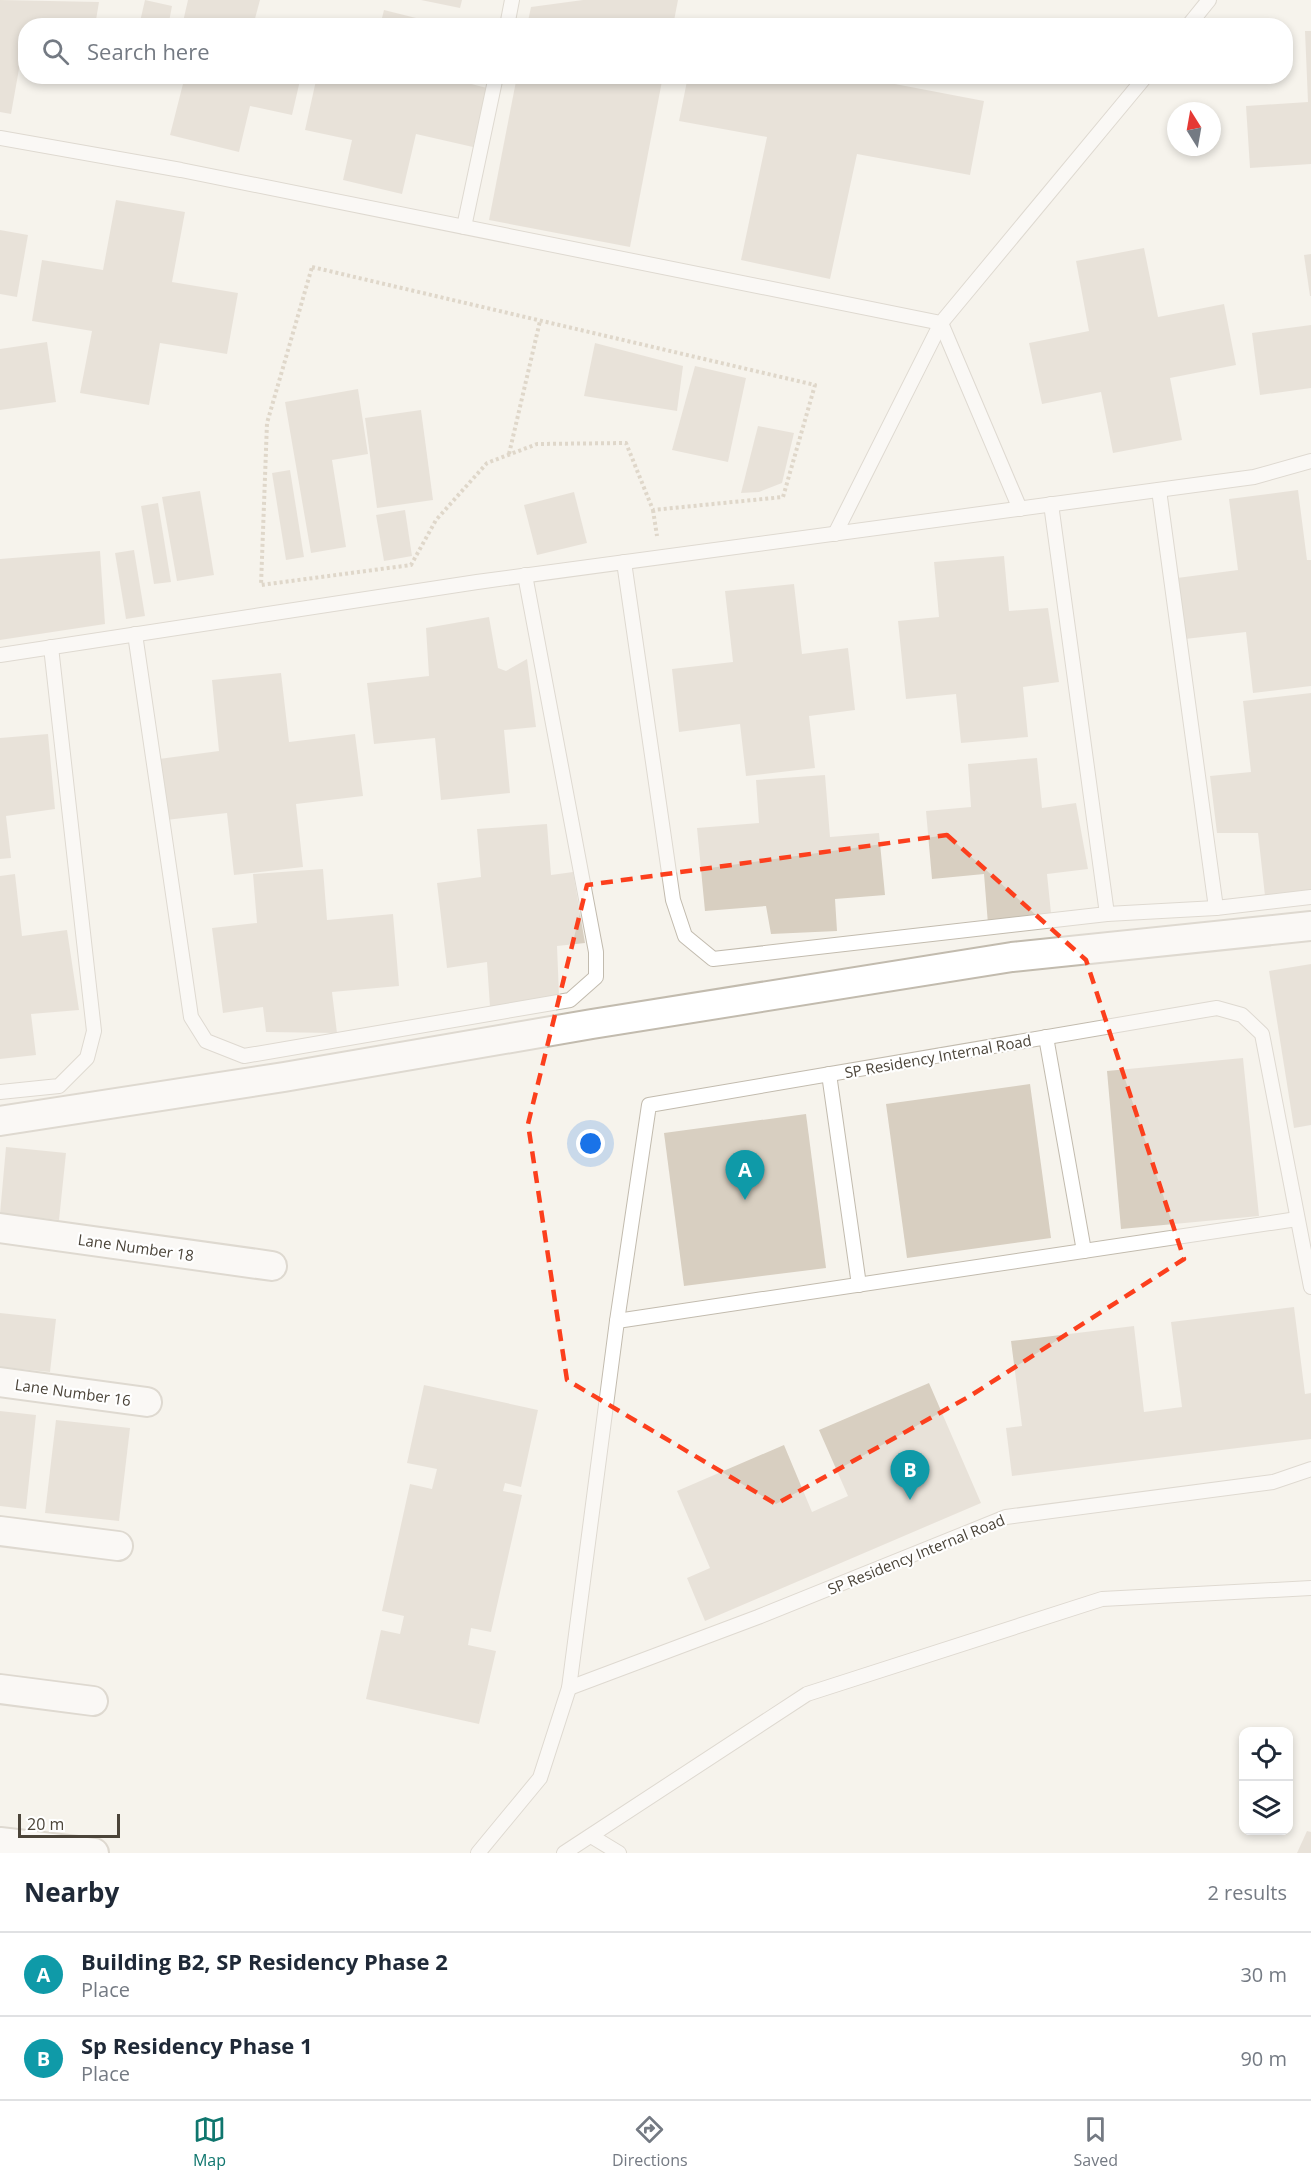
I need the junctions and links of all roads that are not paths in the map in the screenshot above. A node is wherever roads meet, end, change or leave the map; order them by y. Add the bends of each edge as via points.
1 (512, 0) edge
2 (1209, 0) edge
3 (509, 18) edge
4 (1194, 18) edge
5 (494, 84) edge
6 (1139, 84) edge
7 (0, 138) edge
8 (464, 226) junction
9 (941, 323) junction
10 (1311, 461) edge
11 (1159, 490) junction
12 (1051, 504) junction
13 (1020, 509) junction
14 (835, 534) junction
15 (624, 562) junction
16 (525, 575) junction
17 (135, 634) junction
18 (51, 647) junction
19 (0, 655) edge
20 (1311, 897) edge
21 (1216, 908) junction
22 (1107, 914) junction
23 (1311, 926) edge
24 (1046, 1037) junction
25 (829, 1074) junction
26 (0, 1092) edge
27 (0, 1121) edge
28 (1297, 1219) junction
29 (0, 1228) edge
30 (1084, 1251) junction
31 (272, 1266) dead end
32 (859, 1285) junction
33 (1311, 1287) edge
34 (617, 1321) junction
35 (0, 1382) edge
36 (147, 1402) dead end
37 (1311, 1469) edge
38 (0, 1531) edge
39 (118, 1546) dead end
40 (1311, 1588) edge
41 (569, 1688) junction
42 (0, 1689) edge
43 (93, 1701) dead end
44 (591, 1836) junction
45 (0, 1842) edge
46 (94, 1853) edge
47 (478, 1853) edge
48 (564, 1853) edge
49 (619, 1853) edge

1 - 3 lane
2 - 4 lane
5 - 8 lane
6 - 9 lane
7 - 8 lane
8 - 9 lane
9 - 13 lane
9 - 14 lane
10 - 11 lane via 1254,477
11 - 12 lane
11 - 21 lane
12 - 13 lane
12 - 22 lane
13 - 14 lane
14 - 15 lane
15 - 16 lane
15 - 22 lane via 673,900 685,936 713,959
16 - 17 lane
16 - 17 lane via 596,952 596,977 570,1000 244,1056 206,1041 191,1017
17 - 18 lane
18 - 19 lane
18 - 26 lane via 94,1031 87,1058 59,1086
20 - 21 lane
21 - 22 lane
23 - 27 street via 1012,957
24 - 25 lane, SP Residency Internal Road
24 - 28 lane, SP Residency Internal Road via 1217,1008 1242,1015 1262,1034
24 - 30 lane, SP Residency Internal Road
25 - 32 lane, SP Residency Internal Road
25 - 34 lane, SP Residency Internal Road via 649,1105
28 - 30 lane
28 - 33 lane, SP Residency Internal Road
29 - 31 street, Lane Number 18
30 - 32 lane
32 - 34 lane
34 - 41 lane, SP Residency Internal Road
35 - 36 street, Lane Number 16
37 - 41 lane, SP Residency Internal Road via 1273,1482 1006,1517
38 - 39 street
40 - 44 lane via 1102,1599 807,1694
41 - 47 lane, SP Residency Internal Road via 540,1778
42 - 43 street
44 - 48 lane
44 - 49 lane
45 - 46 street

